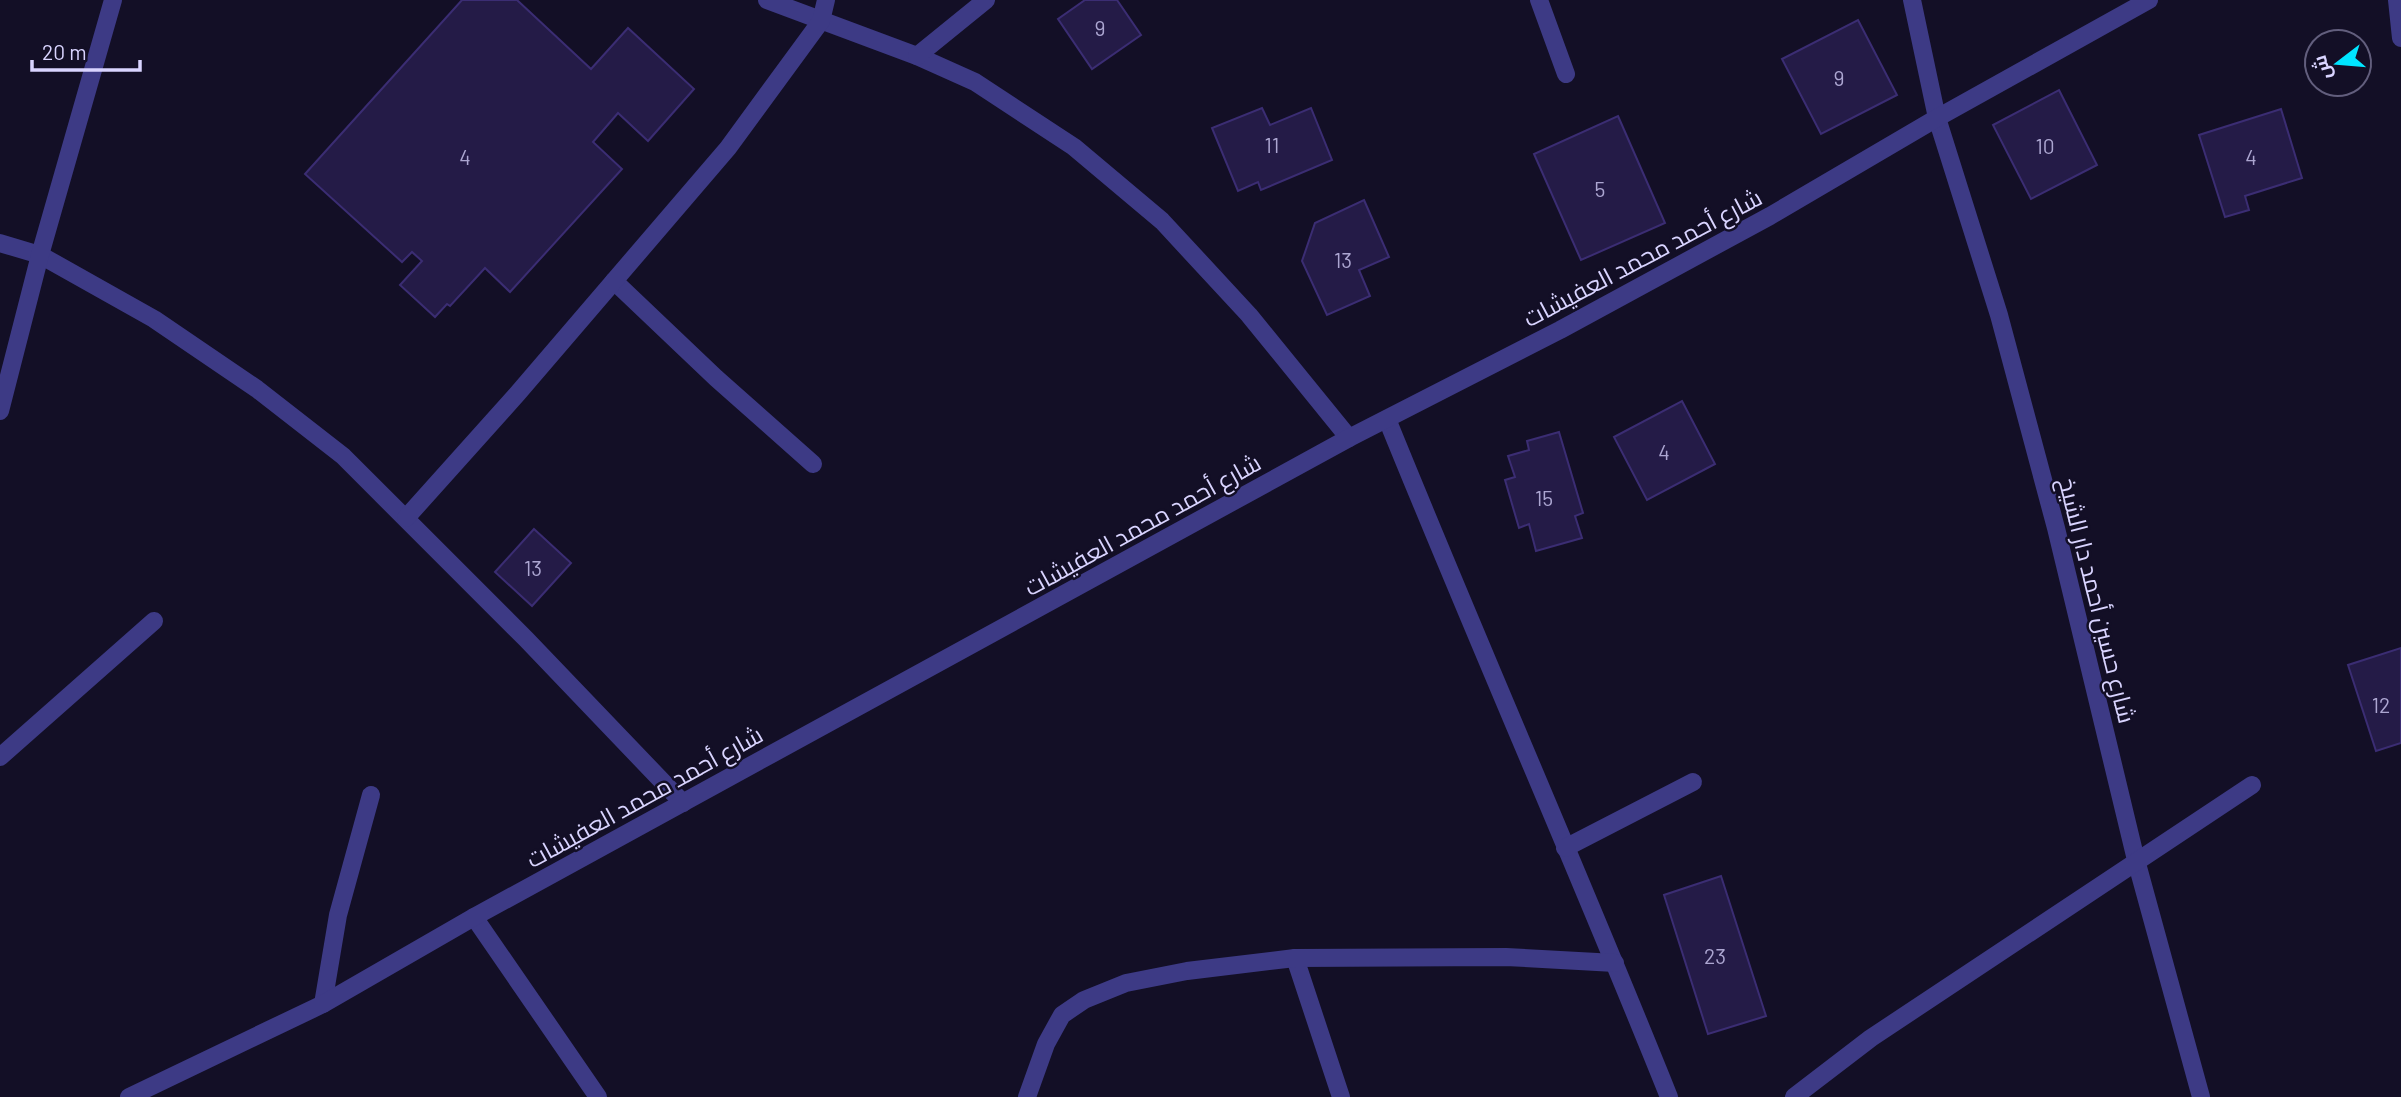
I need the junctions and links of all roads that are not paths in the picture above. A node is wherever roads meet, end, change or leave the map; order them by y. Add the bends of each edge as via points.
1 (113, 0) edge
2 (766, 0) edge
3 (825, 0) edge
4 (986, 0) edge
5 (1539, 0) edge
6 (1912, 0) edge
7 (2150, 0) edge
8 (2397, 0) edge
9 (821, 21) junction
10 (2401, 38) edge
11 (917, 57) junction
12 (1566, 74) dead end
13 (1937, 118) junction
14 (0, 243) edge
15 (40, 255) junction
16 (614, 281) junction
17 (0, 411) edge
18 (1387, 419) junction
19 (1349, 438) junction
20 (813, 464) dead end
21 (406, 518) junction
22 (154, 621) dead end
23 (0, 757) edge
24 (1693, 782) dead end
25 (2252, 785) dead end
26 (372, 794) dead end
27 (683, 803) junction
28 (1565, 848) junction
29 (2136, 860) junction
30 (474, 917) junction
31 (1295, 958) junction
32 (1615, 963) junction
33 (323, 1004) junction
34 (150, 1092) edge
35 (129, 1097) edge
36 (598, 1097) edge
37 (1027, 1097) edge
38 (1342, 1097) edge
39 (1669, 1097) edge
40 (1794, 1097) edge
41 (2201, 1097) edge

1 - 15 street
2 - 9 street
3 - 9 street
4 - 11 street
5 - 12 street
6 - 13 street, شارع حسين أحمد دار الشيخ
7 - 13 street, شارع أحمد محمد العفيشات
8 - 10 street
9 - 11 street
9 - 16 street via 728,148
11 - 19 street via 975,82 1023,111 1074,147 1162,222 1249,315
13 - 18 street, شارع أحمد محمد العفيشات via 1770,216
13 - 29 street, شارع حسين أحمد دار الشيخ via 1999,315 2042,475
14 - 15 street
15 - 17 street
15 - 21 street via 154,319 257,389 343,456
16 - 20 street
16 - 21 street
18 - 19 street, شارع أحمد محمد العفيشات
18 - 28 street
19 - 27 street, شارع أحمد محمد العفيشات
21 - 27 street
22 - 23 street
24 - 28 street
25 - 29 street
26 - 33 street via 338,915
27 - 30 street, شارع أحمد محمد العفيشات
28 - 32 street
29 - 40 street via 1871,1038
29 - 41 street, شارع حسين أحمد دار الشيخ
30 - 33 street, شارع أحمد محمد العفيشات
30 - 36 street
31 - 32 street via 1506,957
31 - 37 street via 1126,983 1084,1000 1062,1015
31 - 38 street
32 - 39 street
33 - 34 street, شارع أحمد محمد العفيشات
34 - 35 street, شارع أحمد محمد العفيشات

